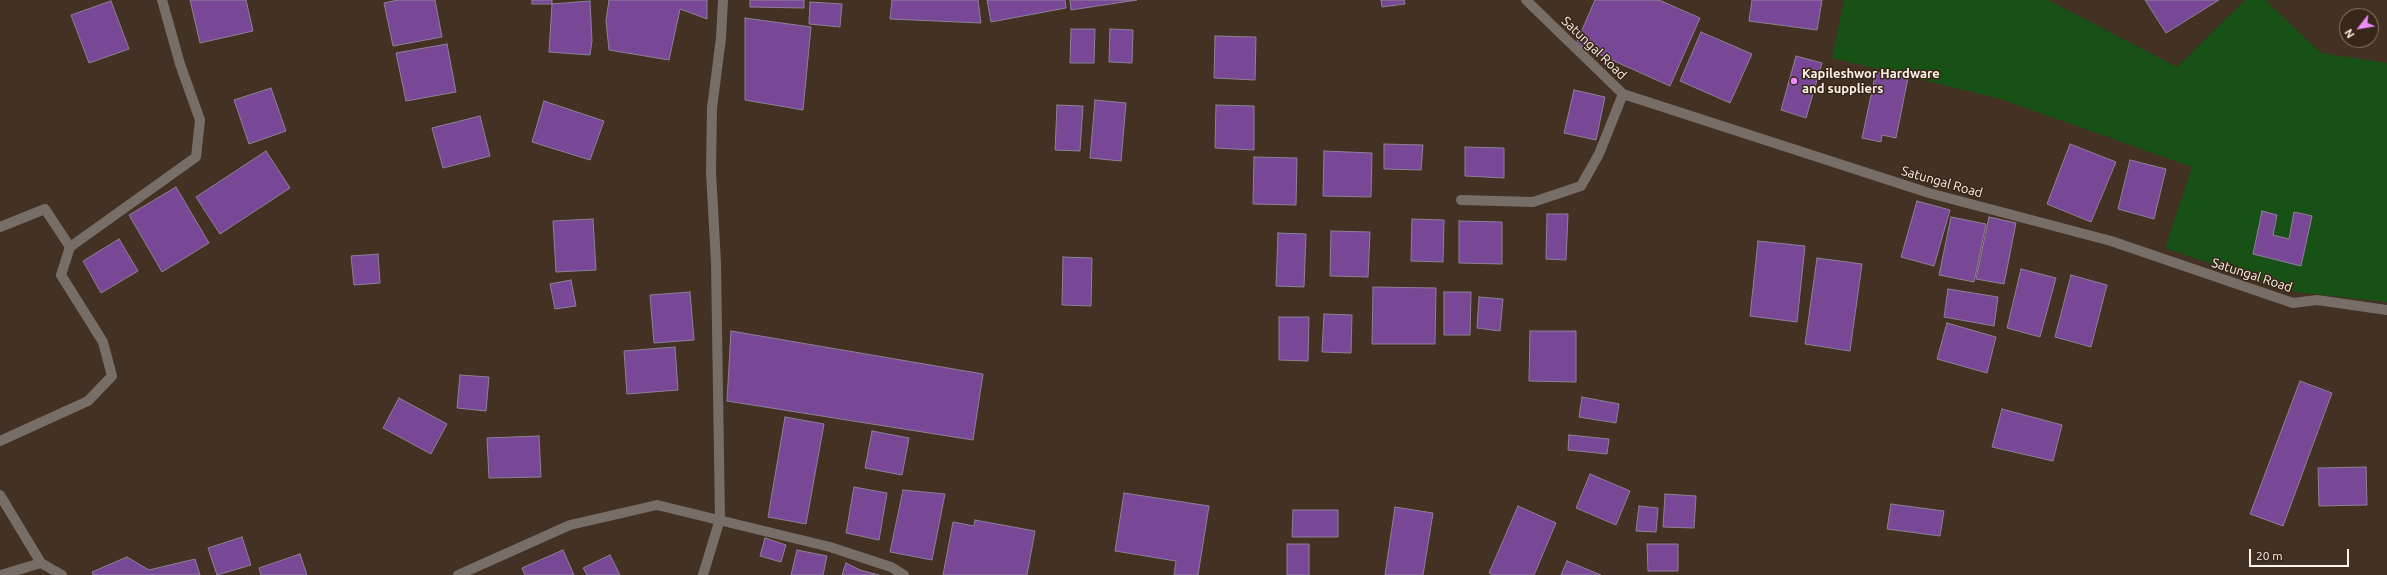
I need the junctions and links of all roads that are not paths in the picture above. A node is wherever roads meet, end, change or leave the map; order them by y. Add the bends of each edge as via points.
1 (162, 0) edge
2 (723, 0) edge
3 (1526, 0) edge
4 (1623, 94) junction
5 (1461, 200) dead end
6 (0, 227) edge
7 (70, 247) junction
8 (2387, 310) edge
9 (0, 441) edge
10 (0, 495) edge
11 (720, 519) junction
12 (41, 563) junction
13 (1, 575) edge
14 (62, 575) edge
15 (458, 575) edge
16 (703, 575) edge
17 (904, 575) edge

1 - 7 street via 180,64 200,120 196,157
2 - 11 street via 712,108 710,172 716,263
3 - 4 street, Satungal Road
4 - 5 street via 1599,154 1581,186 1533,202
4 - 8 street, Satungal Road via 1930,193 2111,241 2293,303 2317,300
6 - 7 street via 45,209
7 - 9 street via 61,275 103,342 112,376 88,401
10 - 12 street
11 - 15 street via 657,505 570,525
11 - 16 street
11 - 17 street via 830,547 891,567
12 - 13 street
12 - 14 street

